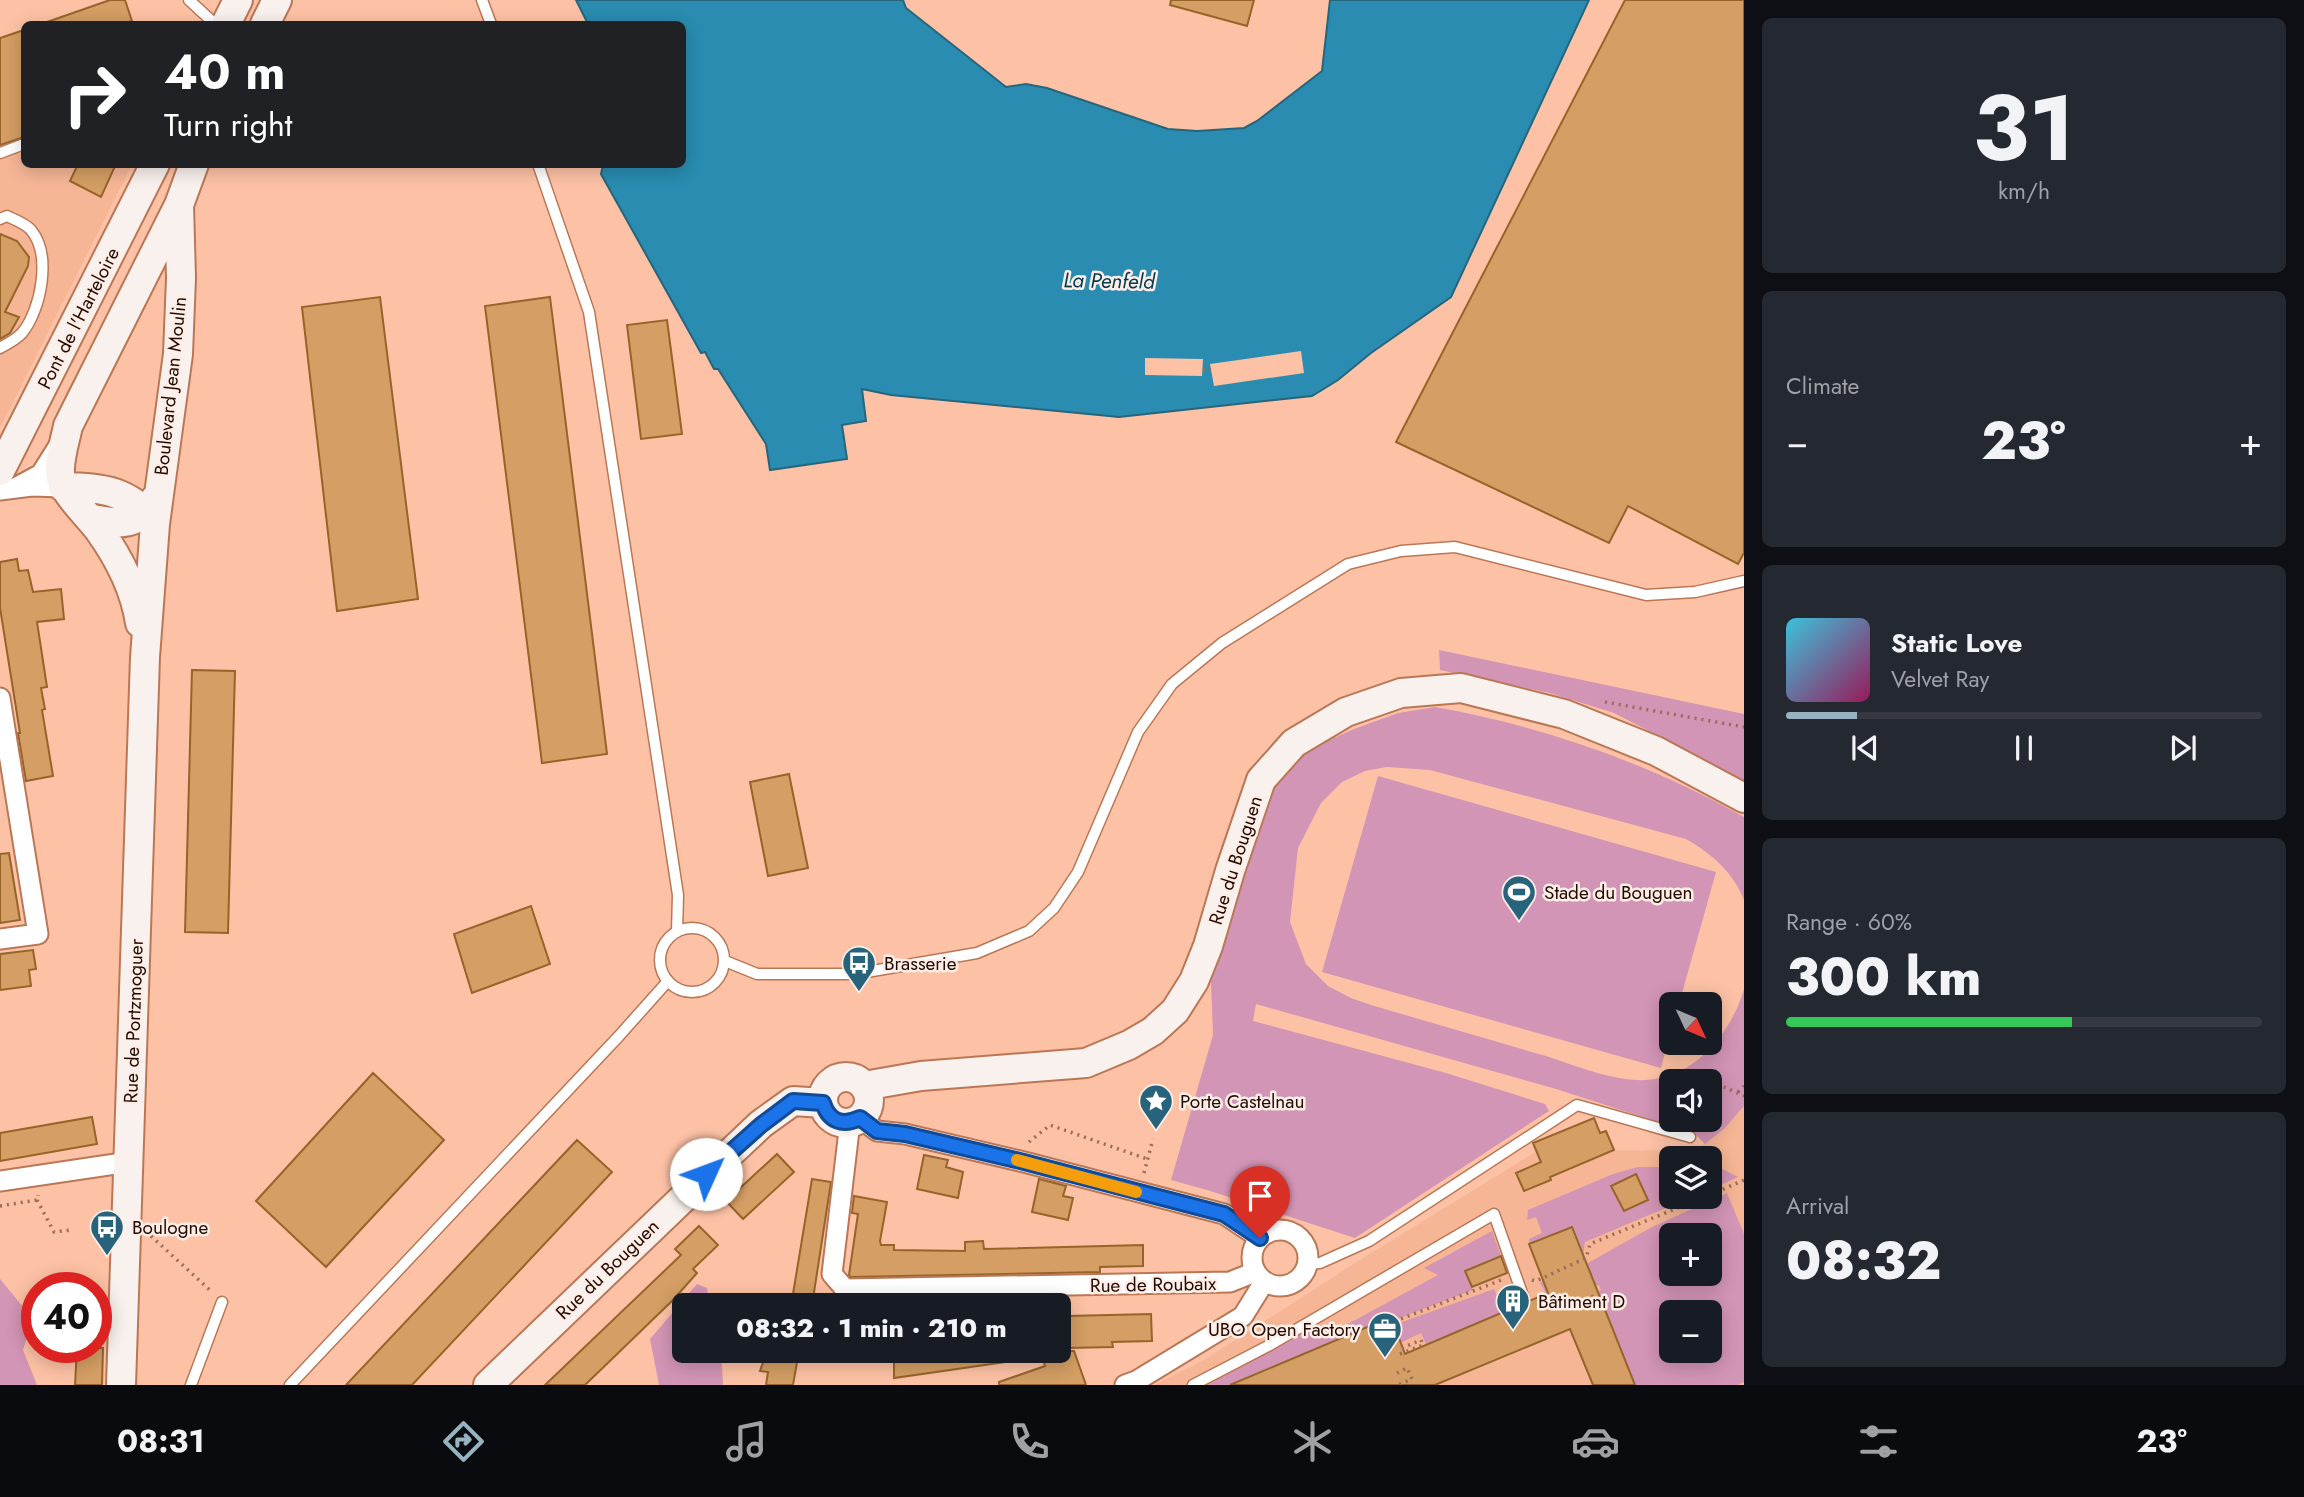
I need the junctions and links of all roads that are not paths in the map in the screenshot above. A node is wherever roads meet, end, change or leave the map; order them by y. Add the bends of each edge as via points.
1 (189, 0) edge
2 (238, 0) edge
3 (277, 0) edge
4 (482, 0) edge
5 (212, 21) edge
6 (228, 21) edge
7 (266, 21) edge
8 (490, 21) edge
9 (21, 145) edge
10 (0, 153) edge
11 (153, 168) edge
12 (188, 168) edge
13 (539, 168) edge
14 (179, 205) junction
15 (0, 219) edge
16 (0, 348) edge
17 (68, 426) junction
18 (5, 483) edge
19 (63, 486) junction
20 (154, 510) junction
21 (92, 519) junction
22 (1744, 581) edge
23 (145, 657) junction
24 (0, 698) edge
25 (1744, 798) edge
26 (677, 932) junction
27 (0, 939) edge
28 (724, 961) junction
29 (668, 981) junction
30 (864, 1086) junction
31 (823, 1103) junction
32 (855, 1120) junction
33 (1690, 1137) dead end
34 (129, 1162) junction
35 (0, 1181) edge
36 (1260, 1238) junction
37 (1307, 1264) junction
38 (1259, 1277) junction
39 (1523, 1296) dead end
40 (222, 1302) road end
41 (121, 1385) edge
42 (191, 1385) edge
43 (290, 1385) edge
44 (488, 1385) edge
45 (1125, 1385) edge
46 (1193, 1385) edge

1 - 5 lane
2 - 6 street
3 - 7 street
4 - 8 lane
9 - 10 lane
11 - 18 street, Pont de l'Harteloire
12 - 14 street, Boulevard Jean Moulin
13 - 26 lane via 589,312 678,895
14 - 17 street, Boulevard Jean Moulin
14 - 20 street, Boulevard Jean Moulin via 178,354
15 - 16 lane via 7,216 31,230 43,264 41,289 30,320 21,335
17 - 18 street via 41,474
17 - 19 street, Boulevard Jean Moulin via 60,474
18 - 19 street
19 - 20 street via 112,492
19 - 21 street, Rue de Portzmoguer
20 - 21 street via 126,523
20 - 23 street, Rue de Portzmoguer
21 - 23 street, Rue de Portzmoguer via 132,590
22 - 28 lane via 1695,592 1646,595 1455,547 1401,551 1348,564 1222,643 1172,684 1138,732 1078,872 1054,908 1029,932 977,953 855,974 757,974
23 - 34 street, Rue de Portzmoguer
24 - 27 street via 38,934
25 - 30 street, Rue du Bouguen via 1656,751 1564,714 1461,688 1401,693 1346,712 1294,743 1261,780 1194,981 1175,1011 1153,1031 1086,1063 920,1076
26 - 28 lane via 688,928 709,933 718,940
26 - 29 lane via 662,949 662,971
28 - 29 lane via 717,981 698,992 676,988
29 - 43 lane
30 - 31 street via 851,1078 836,1079 827,1087
30 - 32 street via 868,1107
31 - 32 street via 840,1122
31 - 44 street, Rue du Bouguen via 793,1101 761,1125
32 - 36 street via 877,1131 1024,1162 1224,1214
32 - 38 street, Rue de Roubaix via 832,1274 845,1289 1230,1282
33 - 37 lane via 1577,1105 1369,1241 1320,1264
34 - 35 street
34 - 41 street, Rue de Portzmoguer
36 - 37 street via 1280,1230 1295,1234 1307,1249
36 - 38 street via 1251,1260
37 - 38 street via 1304,1274 1288,1286 1273,1286
38 - 45 street via 1243,1316
39 - 46 lane via 1494,1214
40 - 42 lane

